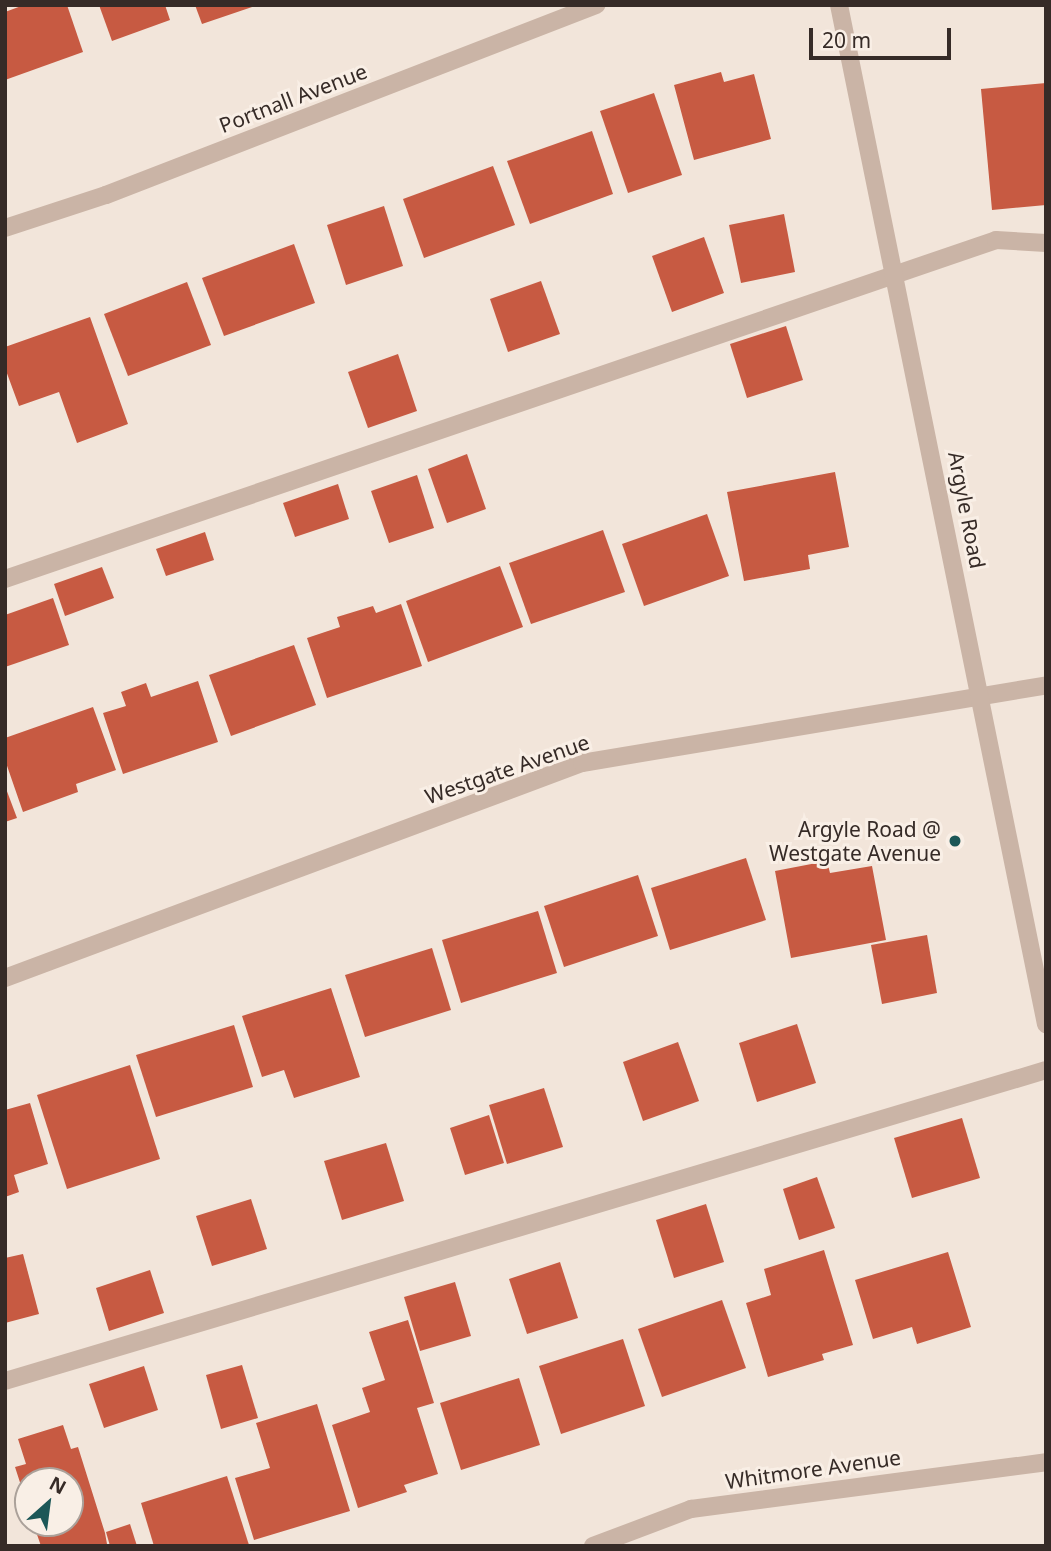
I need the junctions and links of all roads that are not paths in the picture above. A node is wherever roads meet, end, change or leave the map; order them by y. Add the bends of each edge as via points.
1 (596, 5) edge
2 (839, 5) edge
3 (5, 228) edge
4 (1046, 243) edge
5 (896, 274) junction
6 (5, 579) edge
7 (1046, 685) edge
8 (982, 696) junction
9 (5, 978) edge
10 (1046, 1024) edge
11 (1046, 1070) edge
12 (5, 1381) edge
13 (1046, 1462) edge
14 (593, 1546) edge

1 - 3 street, Portnall Avenue via 106,195
2 - 5 street, Argyle Road
4 - 5 street via 996,240
5 - 6 street
5 - 8 street, Argyle Road
7 - 8 street, Westgate Avenue
8 - 9 street, Westgate Avenue via 582,763
8 - 10 street, Argyle Road
11 - 12 street
13 - 14 street, Whitmore Avenue via 691,1509

